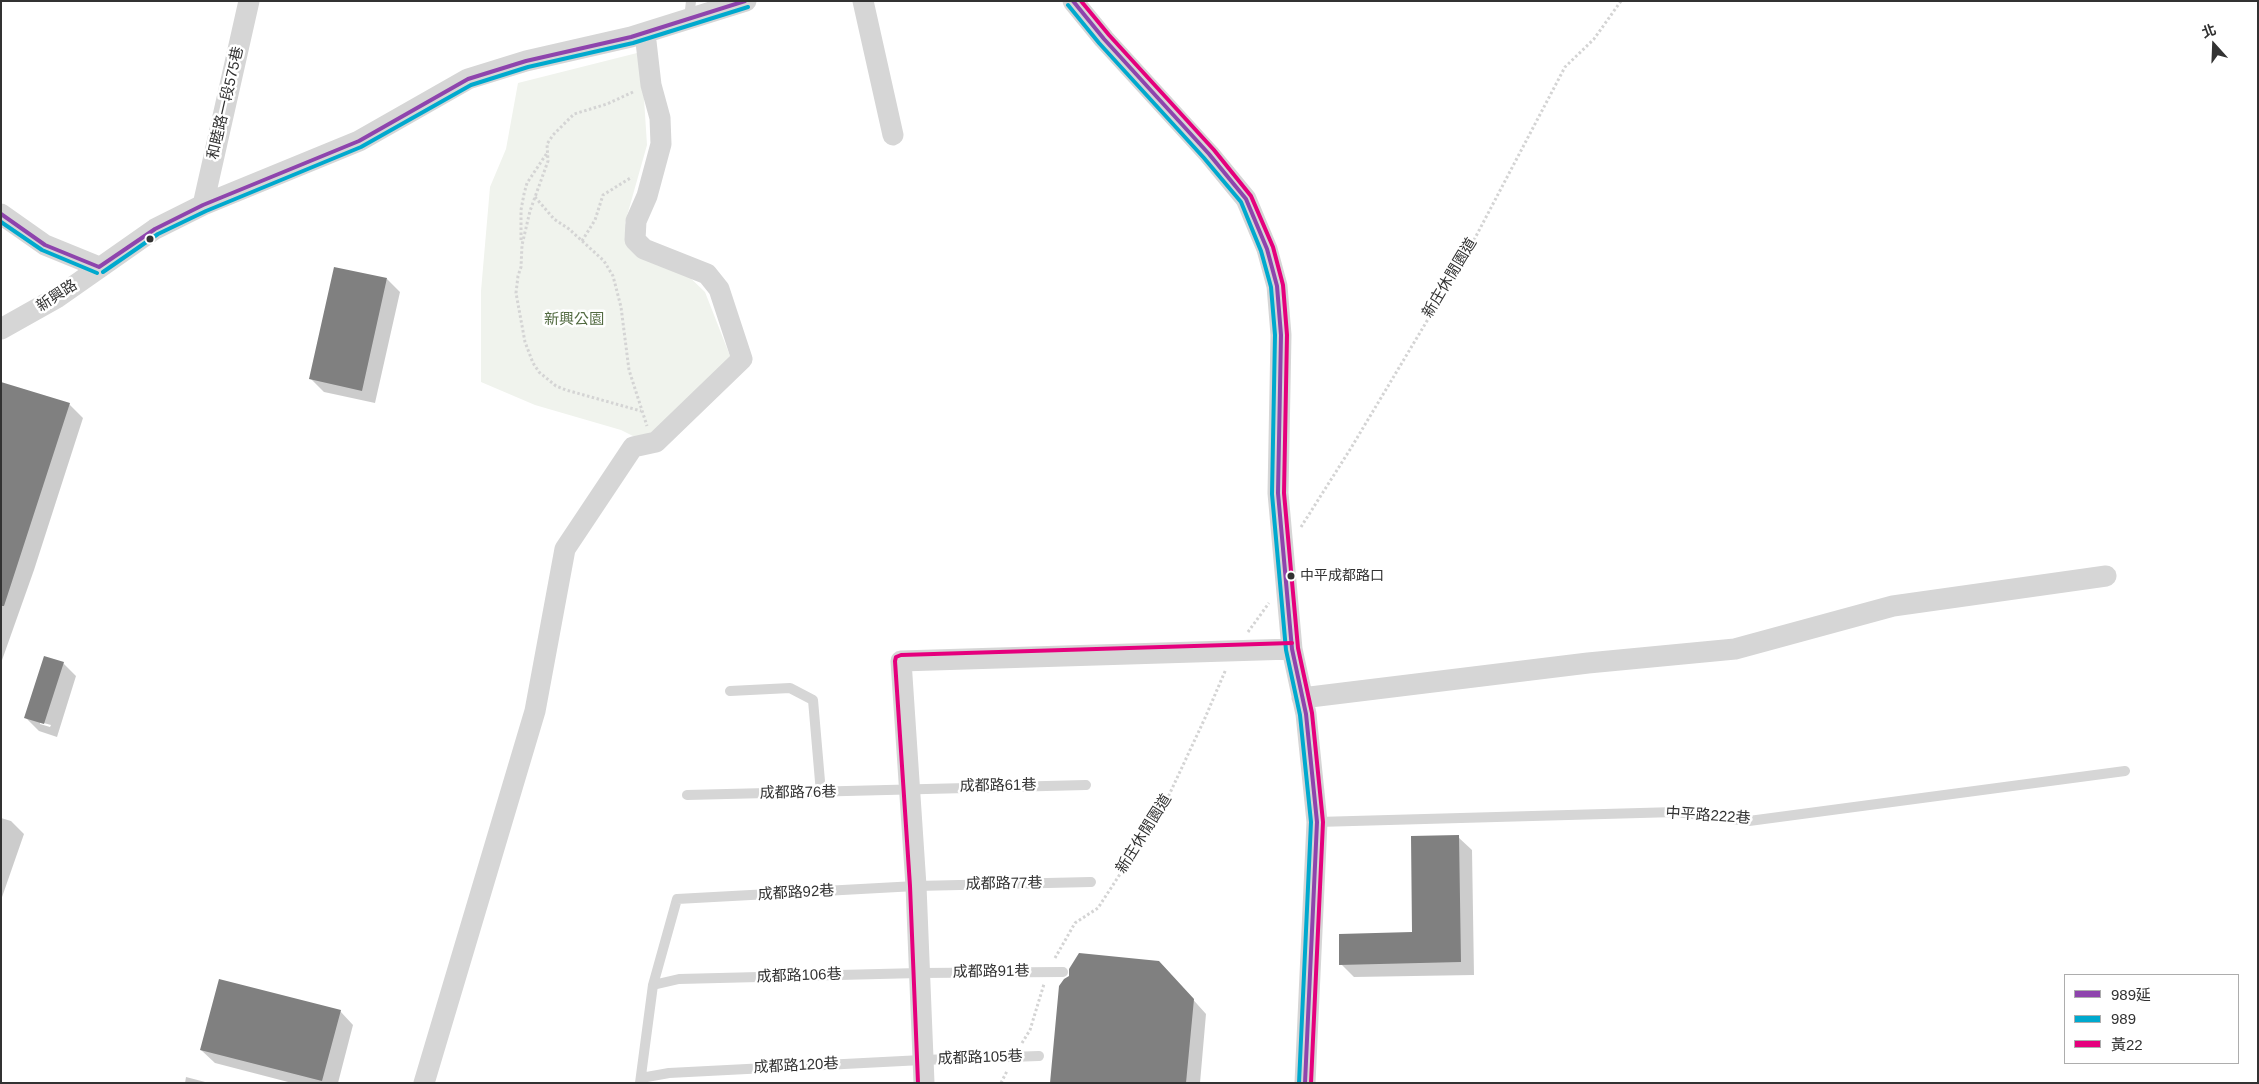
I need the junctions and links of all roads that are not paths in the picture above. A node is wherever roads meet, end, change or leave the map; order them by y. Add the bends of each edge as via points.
1 (249, 1) edge
2 (746, 1) edge
3 (862, 1) edge
4 (1073, 1) edge
5 (690, 10) edge
6 (645, 33) junction
7 (893, 135) dead end
8 (204, 205) junction
9 (1, 214) edge
10 (99, 267) junction
11 (1, 329) edge
12 (2106, 576) dead end
13 (1292, 649) junction
14 (730, 691) dead end
15 (1302, 698) junction
16 (2125, 771) dead end
17 (1086, 785) dead end
18 (910, 788) junction
19 (820, 792) junction
20 (687, 795) dead end
21 (1317, 822) junction
22 (1091, 882) dead end
23 (916, 886) junction
24 (919, 972) junction
25 (1062, 972) dead end
26 (653, 985) junction
27 (1039, 1056) dead end
28 (922, 1060) junction
29 (641, 1081) edge
30 (424, 1083) edge
31 (924, 1083) edge
32 (1304, 1083) edge

1 - 8 street, 和睦路一段575巷
2 - 5 street, 新興路
3 - 7 street
4 - 13 street via 1246,199 1267,249 1277,286 1281,335 1278,493
5 - 6 street, 新興路
6 - 8 street, 新興路 via 526,61 468,79 360,141
6 - 30 street via 651,85 660,118 661,144 636,221 636,240 644,249 707,274 719,289 742,359 656,442 633,448 565,549 535,710
8 - 10 street, 新興路 via 155,229
9 - 10 street via 45,245
10 - 11 street, 新興路 via 58,297
12 - 15 street via 1893,606 1735,649 1588,663
13 - 15 street
13 - 18 street via 901,661
14 - 19 lane via 790,688 813,700
15 - 21 street
16 - 21 lane, 中平路222巷 via 1749,821 1676,812
17 - 18 lane, 成都路61巷
18 - 19 lane, 成都路76巷
18 - 23 street
19 - 20 lane, 成都路76巷
21 - 32 street
22 - 23 lane, 成都路77巷
23 - 24 street
23 - 26 lane, 成都路92巷 via 677,899
24 - 25 lane, 成都路91巷
24 - 26 lane, 成都路106巷 via 679,979
24 - 28 street
26 - 29 lane
27 - 28 lane, 成都路105巷
28 - 29 lane, 成都路120巷 via 669,1073
28 - 31 street

